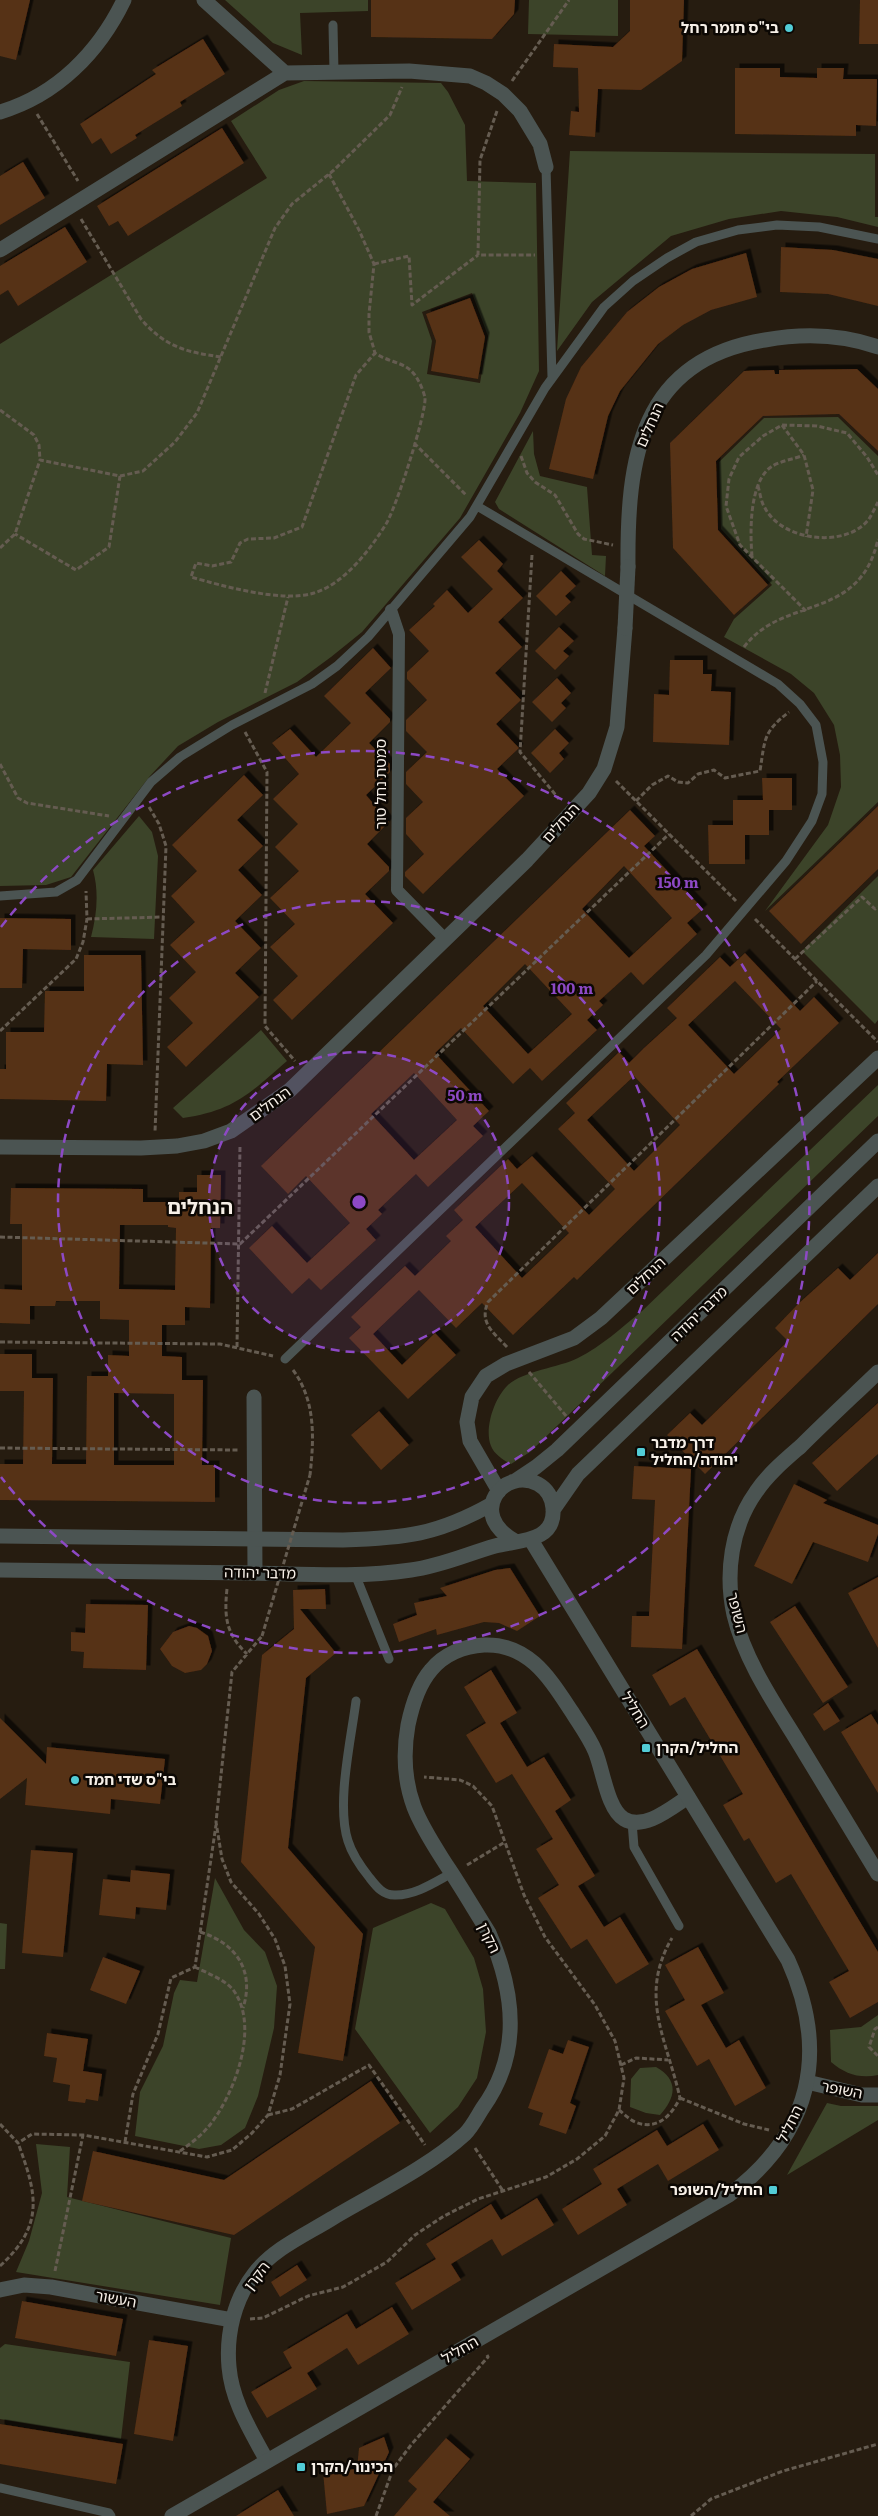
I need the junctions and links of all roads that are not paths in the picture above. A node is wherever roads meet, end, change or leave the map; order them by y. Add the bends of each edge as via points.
1 (124, 0) edge
2 (204, 0) edge
3 (332, 25) dead end
4 (334, 72) junction
5 (285, 73) junction
6 (0, 112) edge
7 (546, 167) joint
8 (878, 239) edge
9 (0, 250) edge
10 (878, 347) edge
11 (552, 378) junction
12 (477, 506) junction
13 (391, 610) junction
14 (0, 896) edge
15 (446, 940) junction
16 (878, 1058) edge
17 (878, 1142) edge
18 (0, 1147) edge
19 (878, 1186) edge
20 (285, 1359) road end
21 (878, 1372) edge
22 (254, 1397) dead end
23 (515, 1480) junction
24 (496, 1498) junction
25 (553, 1510) junction
26 (0, 1536) edge
27 (255, 1539) junction
28 (531, 1540) junction
29 (515, 1541) junction
30 (0, 1570) edge
31 (255, 1573) junction
32 (355, 1574) junction
33 (389, 1659) dead end
34 (356, 1701) dead end
35 (688, 1797) junction
36 (632, 1822) junction
37 (452, 1873) junction
38 (878, 1874) edge
39 (679, 1926) road end
40 (807, 2082) junction
41 (878, 2095) edge
42 (0, 2290) edge
43 (232, 2320) junction
44 (267, 2461) junction
45 (0, 2488) edge
46 (112, 2516) edge
47 (172, 2516) edge

1 - 6 street via 101,42 78,66 58,83
2 - 5 street
3 - 4 lane
4 - 5 street
4 - 7 street via 470,76 486,83 503,94 533,129
5 - 9 street
7 - 11 lane
8 - 11 lane via 819,227 777,225 738,230 696,242 633,281 604,307
10 - 15 street, הנחלים, bridge via 833,337 790,336 756,341 696,364 655,406 644,432 632,482 617,727 604,769 571,813
11 - 12 lane
12 - 13 lane
12 - 20 lane via 778,684 800,704 816,725 824,762 822,794 812,821 786,861 706,955
13 - 14 lane via 368,637 312,684 180,757 151,782 81,875 56,892
13 - 15 street, סמטת נחל טור via 399,634 397,890
15 - 18 street, הנחלים via 307,1075 265,1110 231,1131 204,1141 154,1147
16 - 24 street, הנחלים via 601,1318 574,1338 486,1376 472,1398 467,1422 470,1441
17 - 23 street, מדבר יהודה via 578,1430 536,1468
19 - 25 street via 578,1474
21 - 38 street, השופר via 756,1490 746,1508 730,1560 735,1616 750,1658
22 - 27 street
23 - 24 street via 505,1485
23 - 25 street via 526,1480 546,1490
24 - 27 street via 446,1527 406,1536 343,1540
24 - 29 street via 492,1515 495,1525 502,1534
25 - 28 street via 551,1523 545,1532
26 - 27 street
27 - 31 street
28 - 29 street
28 - 35 street, החליל
29 - 32 street, מדבר יהודה via 430,1566
30 - 31 street, מדבר יהודה
31 - 32 street, מדבר יהודה
32 - 33 lane
34 - 37 lane via 345,1782 345,1817 348,1841 362,1867 380,1891 394,1896 416,1892
35 - 36 street via 646,1821
35 - 40 street, החליל via 788,1960 798,1983 809,2027
36 - 37 street, הקרן via 618,1816 613,1808 595,1750 549,1677 536,1664 506,1646 457,1650 444,1657 423,1681 415,1699 404,1754 406,1777 417,1816
36 - 39 lane via 634,1847
37 - 43 street, הקרן via 489,1933 506,1978 510,1999 509,2043 498,2085 466,2133 434,2157 284,2247 266,2262 254,2275
40 - 41 street, השופר via 862,2095
40 - 44 street, החליל via 787,2134 764,2165 728,2195
42 - 43 street, העשור via 24,2286 51,2287
43 - 44 street, הקרן via 228,2343 233,2388 239,2409
44 - 47 street, החליל
45 - 46 lane

